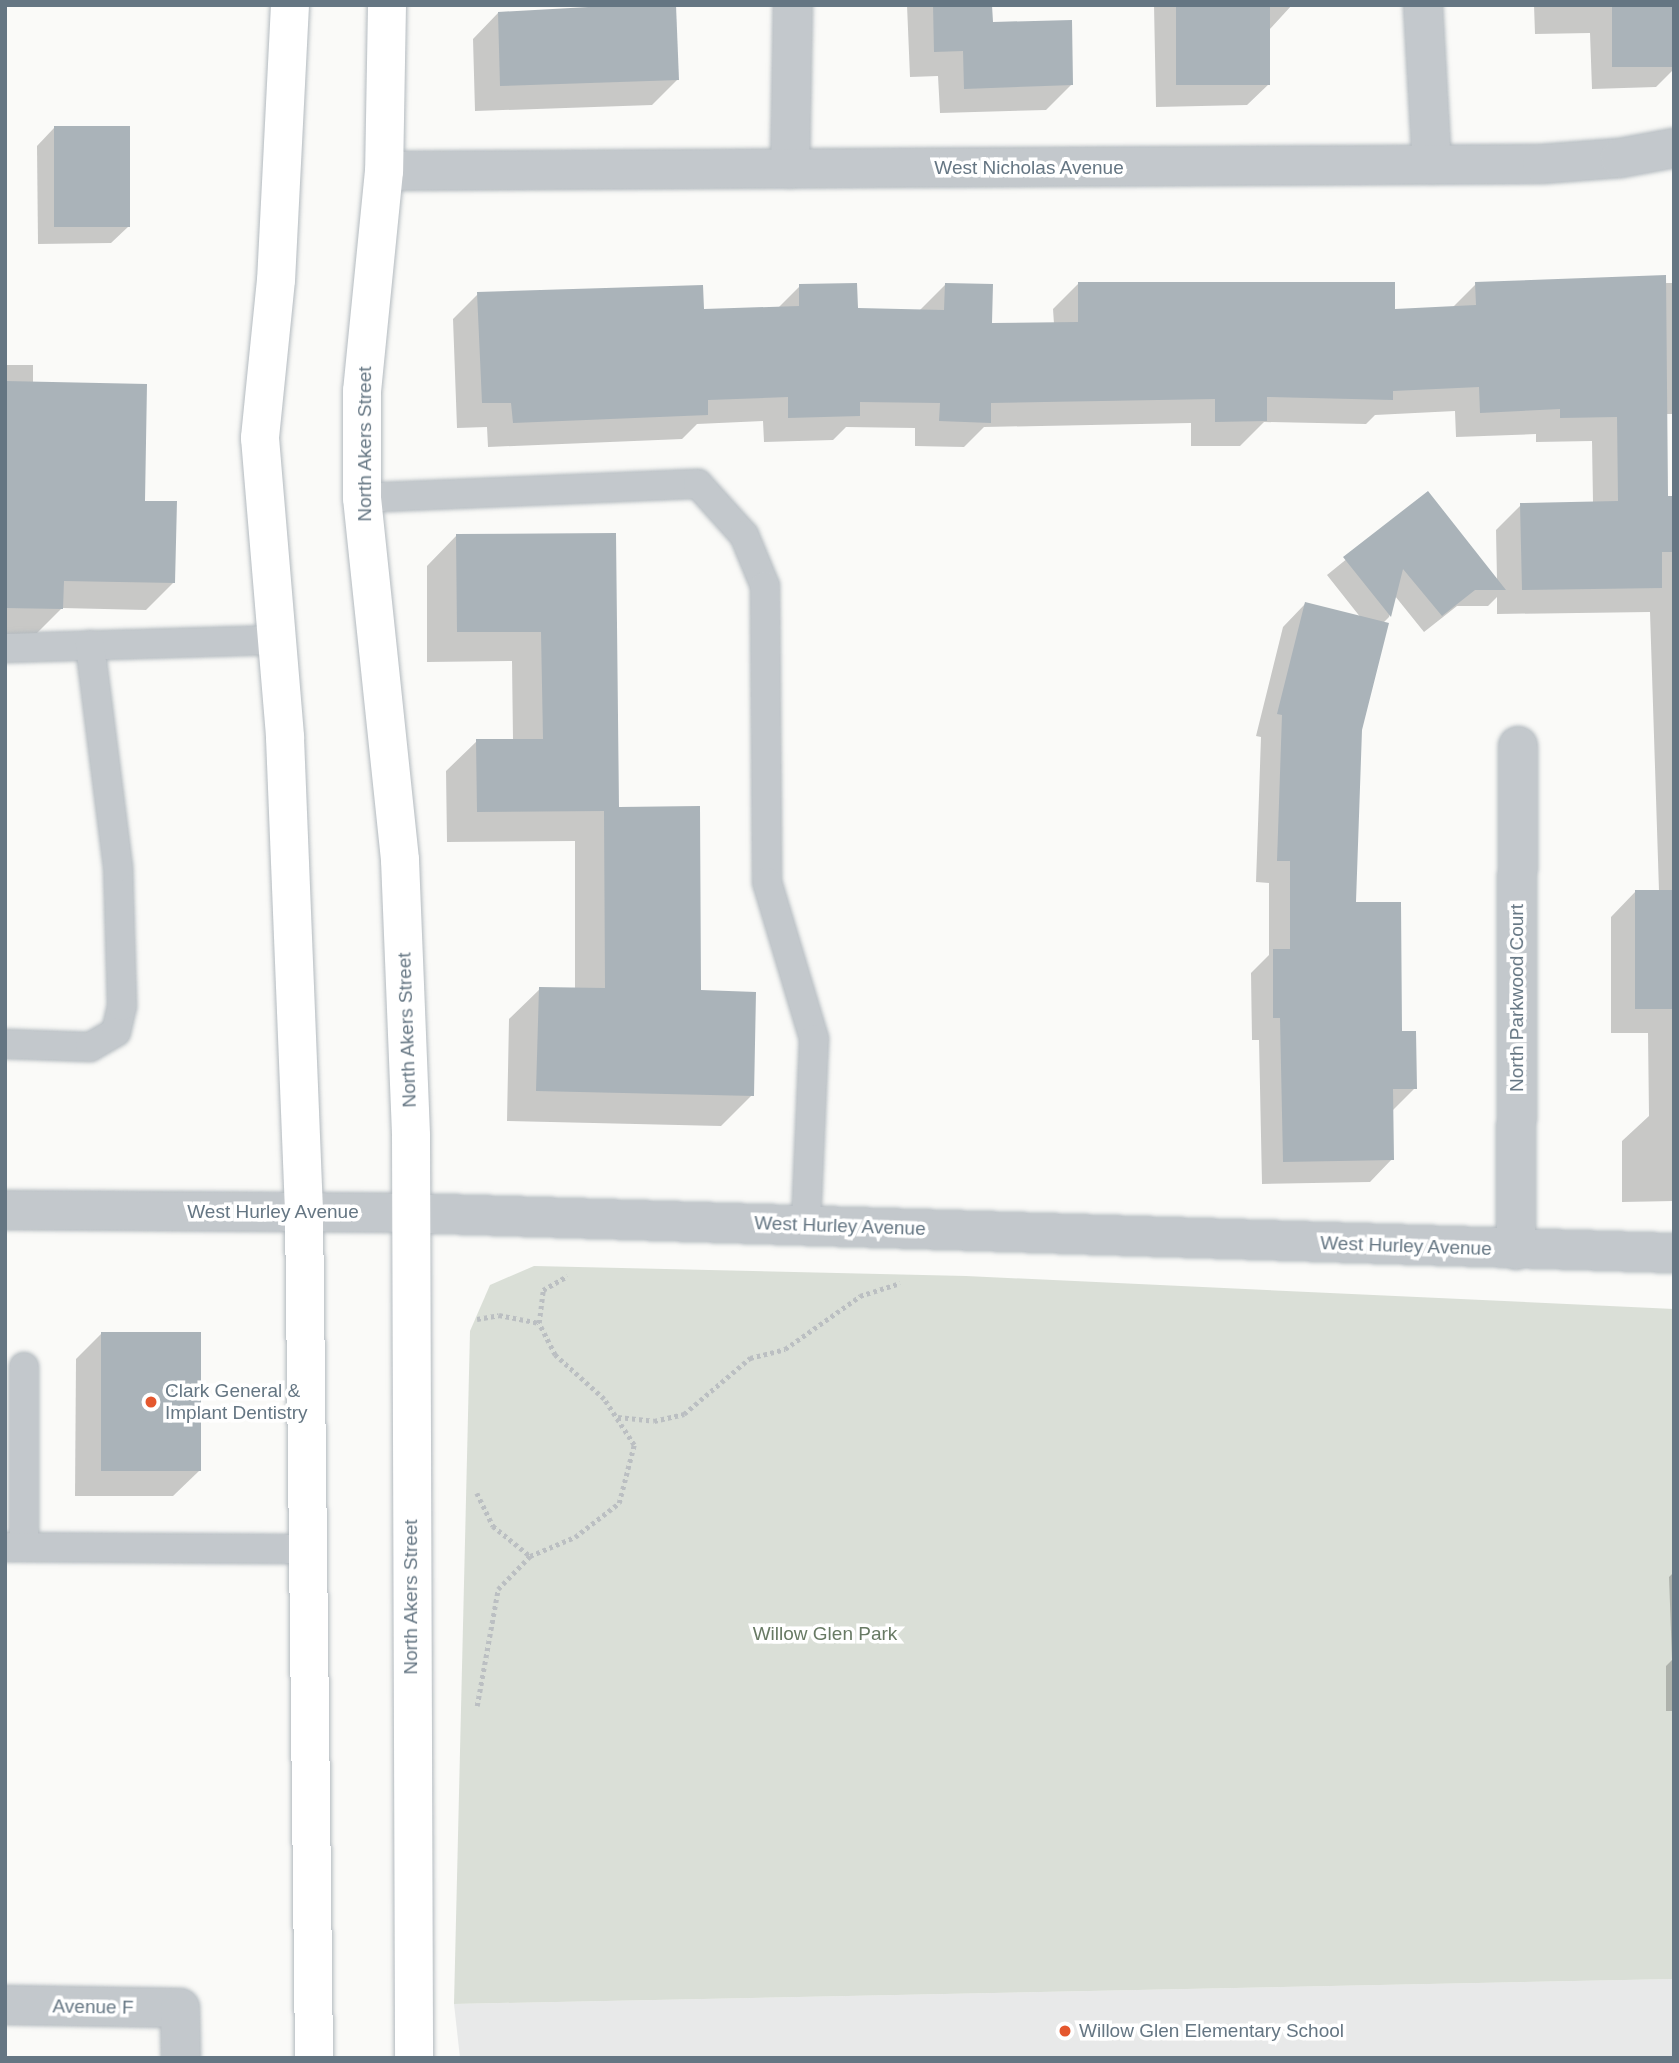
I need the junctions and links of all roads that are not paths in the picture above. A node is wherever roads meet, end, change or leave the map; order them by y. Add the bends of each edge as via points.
1 (290, 5) edge
2 (387, 5) edge
3 (793, 5) edge
4 (1423, 5) edge
5 (1674, 148) edge
6 (1432, 165) junction
7 (790, 170) junction
8 (384, 171) junction
9 (362, 498) junction
10 (278, 640) junction
11 (90, 645) junction
12 (5, 648) edge
13 (1518, 746) dead end
14 (5, 1044) edge
15 (5, 1210) edge
16 (304, 1212) junction
17 (412, 1213) junction
18 (806, 1225) junction
19 (1516, 1250) junction
20 (1674, 1253) edge
21 (24, 1367) dead end
22 (15, 1547) edge
23 (308, 1549) junction
24 (5, 2005) edge
25 (181, 2058) edge
26 (314, 2058) edge
27 (414, 2058) edge

1 - 10 main road via 276,279 260,438
2 - 8 main road, North Akers Street
3 - 7 street
4 - 6 street
5 - 6 street, West Nicholas Avenue via 1555,163
6 - 7 street, West Nicholas Avenue
7 - 8 street, West Nicholas Avenue
8 - 9 main road, North Akers Street via 362,391
9 - 17 main road, North Akers Street via 400,860
9 - 18 lane via 698,484 744,535 765,586 767,883 814,1039
10 - 11 lane
10 - 16 main road
11 - 12 lane
11 - 14 lane via 118,867 122,1006 116,1032 90,1047
13 - 19 street, North Parkwood Court
15 - 16 street, West Hurley Avenue
16 - 17 street, West Hurley Avenue
16 - 23 main road
17 - 18 street, West Hurley Avenue
17 - 27 main road, North Akers Street
18 - 19 street, West Hurley Avenue
19 - 20 street, West Hurley Avenue
21 - 22 lane
22 - 23 lane
23 - 26 main road
24 - 25 street, Avenue F via 180,2008

